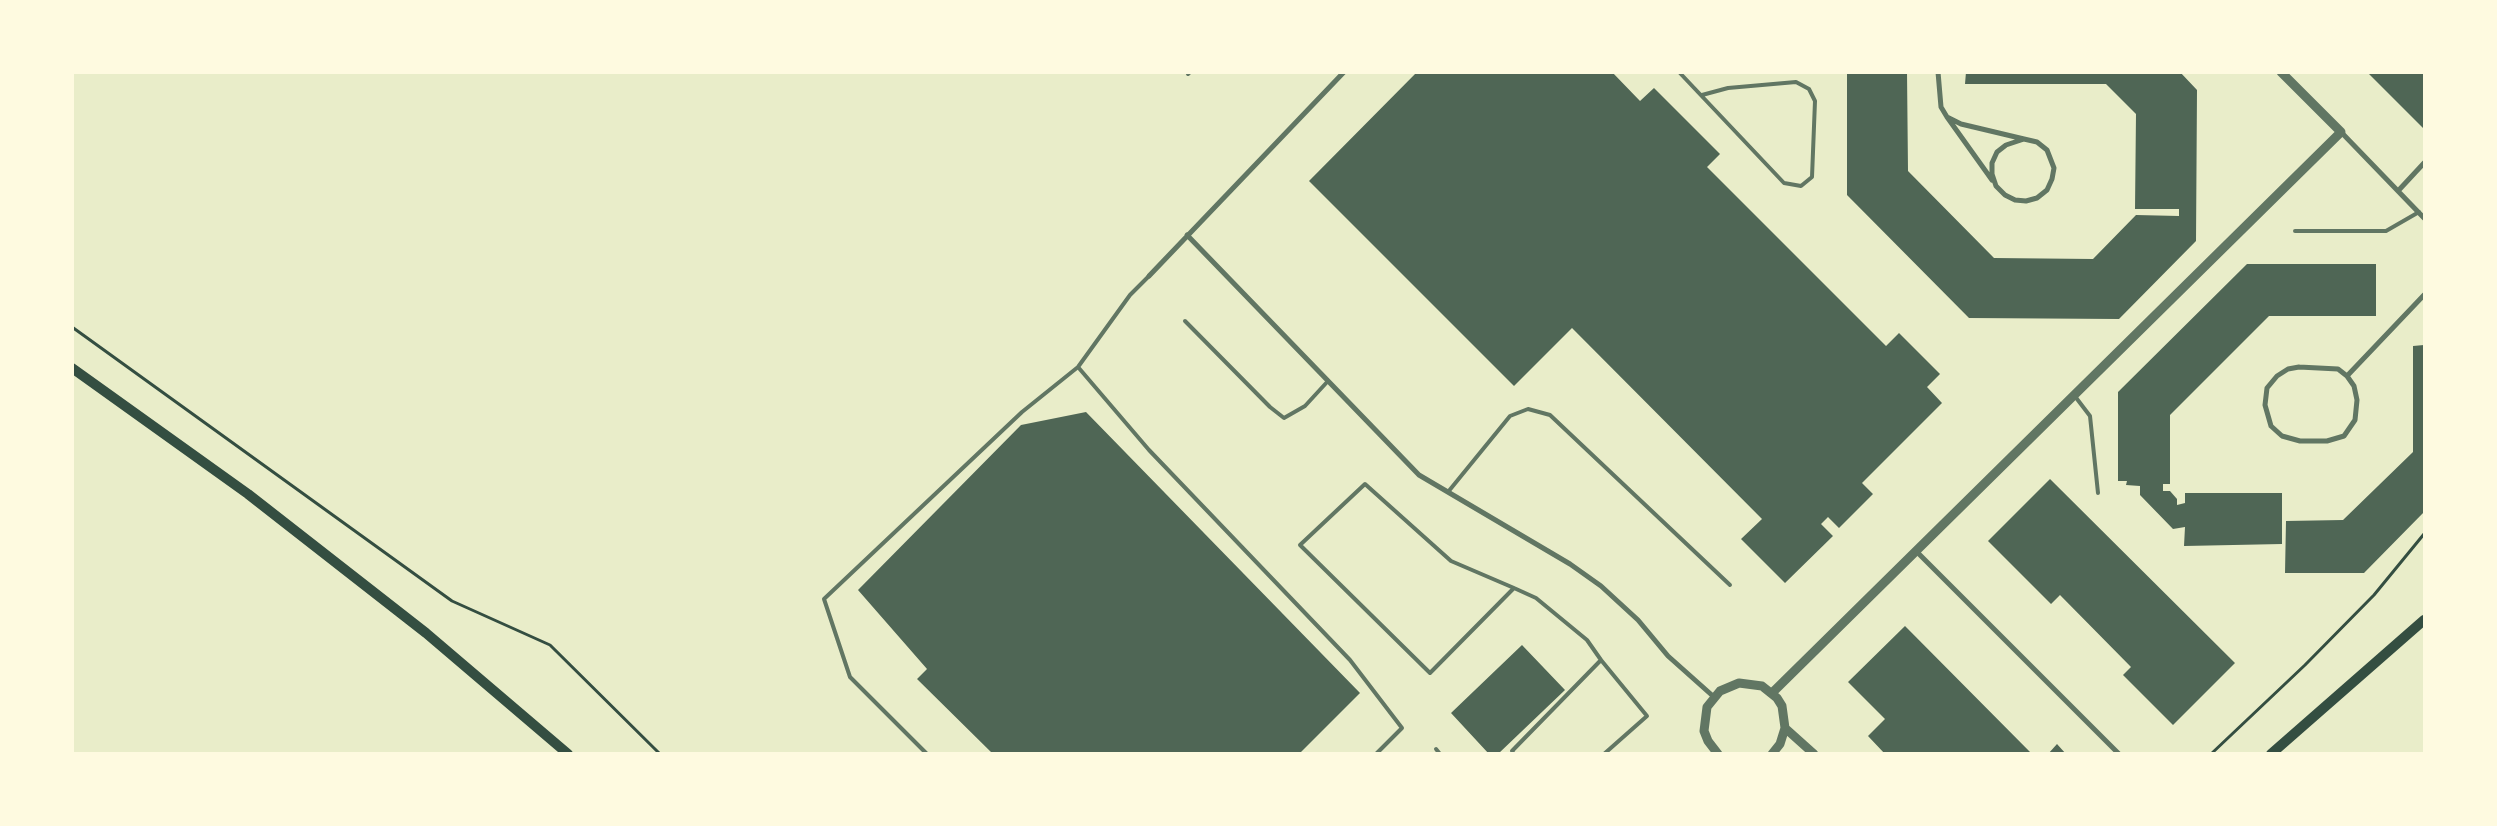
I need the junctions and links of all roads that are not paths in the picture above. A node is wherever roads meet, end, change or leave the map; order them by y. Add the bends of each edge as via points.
1 (1344, 72) edge
2 (1679, 72) edge
3 (1938, 72) edge
4 (2281, 72) edge
5 (1702, 95) junction
6 (1947, 116) junction
7 (2340, 132) junction
8 (2024, 138) junction
9 (2424, 163) edge
10 (1996, 186) junction
11 (2398, 190) junction
12 (2419, 212) junction
13 (2424, 218) edge
14 (2295, 231) dead end
15 (1187, 235) junction
16 (1148, 276) joint
17 (2424, 295) edge
18 (1185, 321) dead end
19 (1078, 367) junction
20 (72, 368) edge
21 (2347, 376) junction
22 (1328, 381) junction
23 (2074, 395) junction
24 (1448, 492) junction
25 (2098, 493) dead end
26 (1916, 551) junction
27 (1730, 585) dead end
28 (1514, 588) junction
29 (2424, 620) edge
30 (1601, 660) junction
31 (1772, 693) junction
32 (1714, 697) junction
33 (1785, 728) junction
34 (2287, 742) junction
35 (1436, 749) dead end
36 (1715, 753) edge
37 (568, 754) edge
38 (927, 754) edge
39 (1376, 754) edge
40 (1440, 754) edge
41 (1514, 754) edge
42 (1604, 754) edge
43 (1772, 754) edge
44 (1814, 754) edge
45 (2119, 754) edge
46 (2271, 754) edge
47 (2276, 754) edge

1 - 15 street
2 - 5 lane
3 - 6 street via 1941,107
4 - 7 street
5 - 5 lane via 1728,88 1796,82 1809,89 1815,101 1812,177 1800,186 1784,183
6 - 8 street via 1962,124
6 - 10 street
7 - 11 street
7 - 23 street
8 - 10 street via 2006,144 1997,152 1992,163
8 - 10 street via 2037,142 2051,157 2054,168 2047,190 2026,201 2015,200
9 - 11 street
11 - 12 street
12 - 13 street
12 - 14 lane via 2386,231
15 - 16 street
15 - 22 street
16 - 19 lane via 1130,295
17 - 21 street
18 - 22 lane via 1284,418 1305,406
19 - 38 lane via 1022,412 824,599 850,677
19 - 39 lane via 1149,450 1350,660 1402,728
20 - 37 main road via 248,494 380,596
21 - 21 street via 2354,386 2357,400 2355,420 2344,436 2327,442 2300,441 2282,436 2271,426 2265,396 2277,376 2288,369 2328,367
22 - 24 street via 1419,475
23 - 25 lane via 2090,416
23 - 26 street
24 - 27 lane via 1510,416 1528,409 1550,415
24 - 32 street via 1602,586 1638,620 1668,656
26 - 31 street
26 - 45 street
28 - 28 lane via 1451,561 1365,484 1300,545 1430,674
28 - 30 lane via 1536,598 1574,629 1587,640
29 - 34 main road
30 - 41 lane via 1512,751
30 - 42 lane via 1647,716
31 - 32 street via 1753,683 1739,683
31 - 33 street via 1782,706
32 - 36 street via 1704,718 1704,731
33 - 43 street via 1780,744
33 - 44 street
34 - 46 main road
34 - 47 main road
35 - 40 lane

